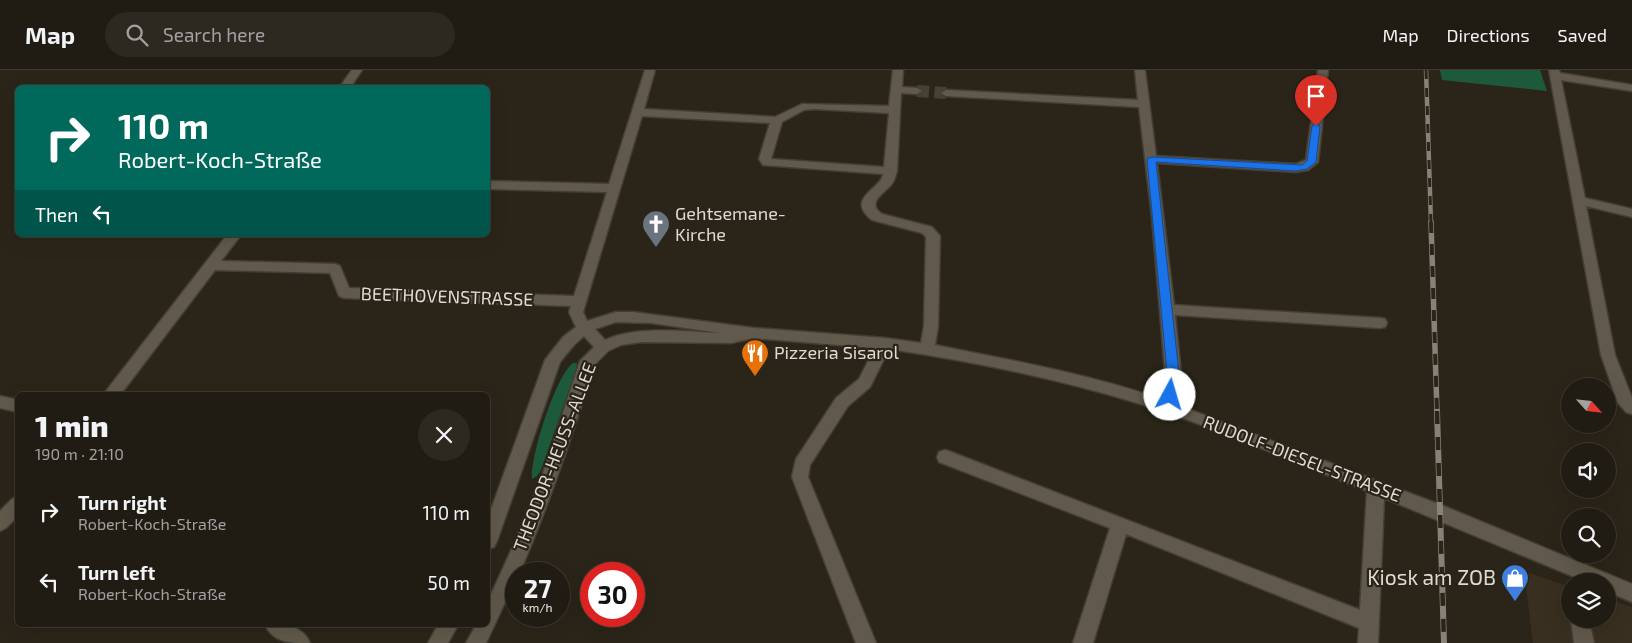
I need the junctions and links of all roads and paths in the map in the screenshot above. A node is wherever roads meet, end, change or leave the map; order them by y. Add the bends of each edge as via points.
1 (357, 70) edge
2 (650, 70) edge
3 (898, 70) edge
4 (1140, 70) edge
5 (1322, 70) edge
6 (1555, 73) edge
7 (346, 85) edge
8 (1632, 88) edge
9 (896, 90) junction
10 (918, 91) tunnel mouth
11 (946, 93) tunnel mouth
12 (1145, 104) junction
13 (895, 110) junction
14 (637, 112) junction
15 (777, 120) junction
16 (1152, 159) junction
17 (891, 171) junction
18 (490, 185) edge
19 (614, 188) junction
20 (1579, 200) junction
21 (1632, 213) edge
22 (232, 237) edge
23 (211, 265) junction
24 (579, 301) junction
25 (1167, 310) junction
26 (1380, 323) dead end
27 (585, 327) junction
28 (754, 333) junction
29 (885, 343) junction
30 (604, 347) junction
31 (927, 348) junction
32 (113, 392) edge
33 (0, 402) edge
34 (15, 405) edge
35 (1166, 407) junction
36 (1632, 408) edge
37 (945, 456) dead end
38 (1376, 488) junction
39 (15, 507) edge
40 (0, 523) edge
41 (1120, 524) junction
42 (490, 534) edge
43 (1570, 573) edge
44 (1616, 586) edge
45 (1632, 593) edge
46 (490, 617) edge
47 (1369, 622) junction
48 (279, 627) edge
49 (447, 627) edge
50 (485, 627) edge
51 (1582, 628) edge
52 (300, 643) edge
53 (438, 643) edge
54 (476, 643) edge
55 (866, 643) edge
56 (1083, 643) edge
57 (1368, 643) edge
58 (1584, 643) edge

1 - 7 street
2 - 14 street, THEODOR-HEUSS-ALLEE
3 - 9 street
4 - 12 street
5 - 16 street via 1312,162 1304,167
6 - 8 street
6 - 20 street
9 - 10 street
9 - 13 street
11 - 12 street
12 - 16 street
13 - 15 street via 814,106
13 - 17 street
14 - 15 street
14 - 19 street, THEODOR-HEUSS-ALLEE
15 - 17 street via 765,159 767,162
16 - 25 street
17 - 31 street via 887,183 868,199 872,214 927,230 933,236 931,326
18 - 19 street
19 - 24 street, THEODOR-HEUSS-ALLEE
20 - 21 street
20 - 36 street via 1608,355 1626,403
22 - 23 street
23 - 24 street, BEETHOVENSTRASSE via 335,269 344,293
23 - 32 street
24 - 27 street, THEODOR-HEUSS-ALLEE via 576,312
25 - 26 street
25 - 35 street via 1174,383
27 - 28 street, RUDOLF-DIESEL-STRASSE via 604,319 633,316
27 - 30 street, THEODOR-HEUSS-ALLEE
27 - 42 street, THEODOR-HEUSS-ALLEE via 563,346 553,360
28 - 29 street, RUDOLF-DIESEL-STRASSE
28 - 30 street, RUDOLF-DIESEL-STRASSE via 731,338 627,338
29 - 31 street, RUDOLF-DIESEL-STRASSE
29 - 55 street via 865,383 842,402 807,456 800,477
30 - 46 street, THEODOR-HEUSS-ALLEE via 585,368 548,482
31 - 35 street, RUDOLF-DIESEL-STRASSE via 1085,383
33 - 34 street
35 - 38 street, RUDOLF-DIESEL-STRASSE
37 - 41 street
38 - 43 street, RUDOLF-DIESEL-STRASSE via 1481,528
38 - 47 street
39 - 40 street
41 - 47 street
41 - 56 street
44 - 45 street
47 - 57 street
48 - 52 street
49 - 53 street
50 - 54 street
51 - 58 street

